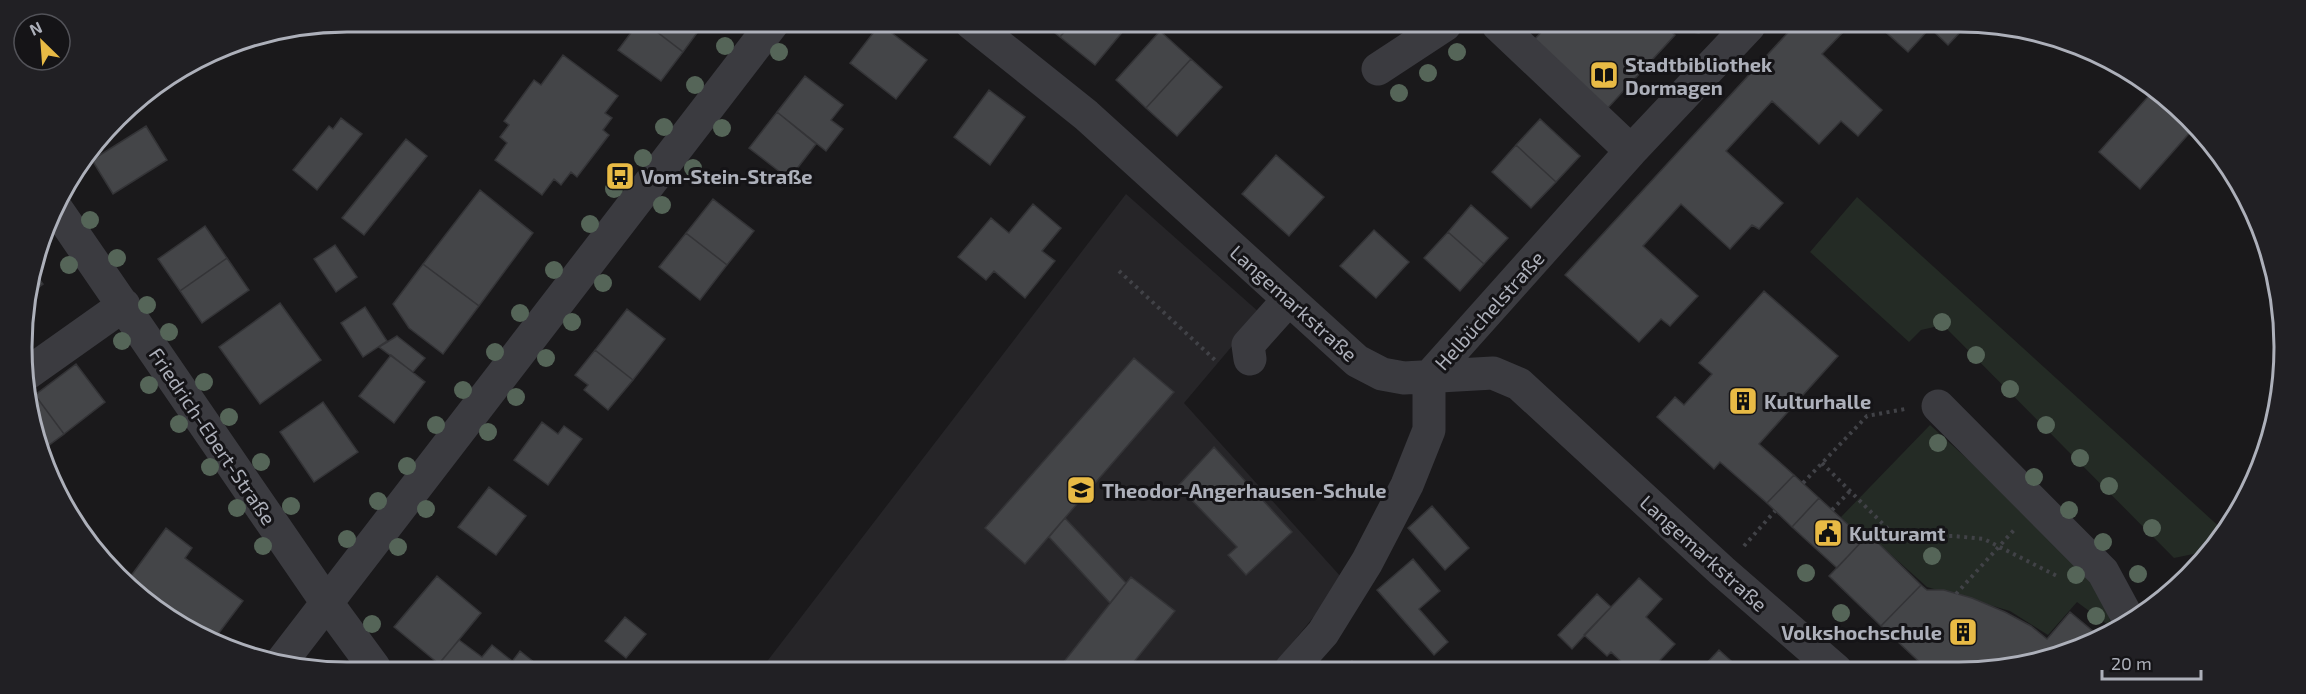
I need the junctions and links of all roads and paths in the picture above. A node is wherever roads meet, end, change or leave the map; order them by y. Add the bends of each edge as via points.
1 (766, 32) edge
2 (982, 32) edge
3 (1434, 32) edge
4 (1505, 32) edge
5 (1743, 32) edge
6 (1378, 69) dead end
7 (1631, 151) junction
8 (61, 215) edge
9 (1119, 271) dead end
10 (1289, 299) junction
11 (124, 305) junction
12 (1236, 362) joint
13 (32, 370) edge
14 (1429, 377) junction
15 (1938, 406) joint
16 (1822, 463) junction
17 (1803, 483) dead end
18 (1850, 491) junction
19 (1832, 510) dead end
20 (1775, 511) dead end
21 (1999, 547) junction
22 (1722, 571) junction
23 (2067, 582) dead end
24 (1956, 594) dead end
25 (327, 603) junction
26 (2126, 614) edge
27 (286, 656) edge
28 (370, 662) edge
29 (1297, 662) edge
30 (1827, 662) edge

1 - 25 street
2 - 10 street, Langemarkstraße via 1086,115
3 - 6 street
4 - 7 street
5 - 7 street, Helbüchelstraße
7 - 14 street, Helbüchelstraße
8 - 11 street, Friedrich-Ebert-Straße
9 - 12 path
10 - 12 street
10 - 14 street, Langemarkstraße via 1357,361 1382,374
11 - 13 street
11 - 25 street, Friedrich-Ebert-Straße
14 - 22 street, Langemarkstraße via 1493,373 1519,384
14 - 29 street, Helbüchelstraße via 1428,430 1407,485 1367,562 1323,633
15 - 16 path via 1867,416
15 - 26 street via 2103,572
16 - 17 path
16 - 18 path
18 - 19 path
18 - 21 path via 1895,536 1984,539
20 - 22 path
21 - 23 path
21 - 24 path
22 - 30 street, Langemarkstraße
25 - 27 street
25 - 28 street, Friedrich-Ebert-Straße

